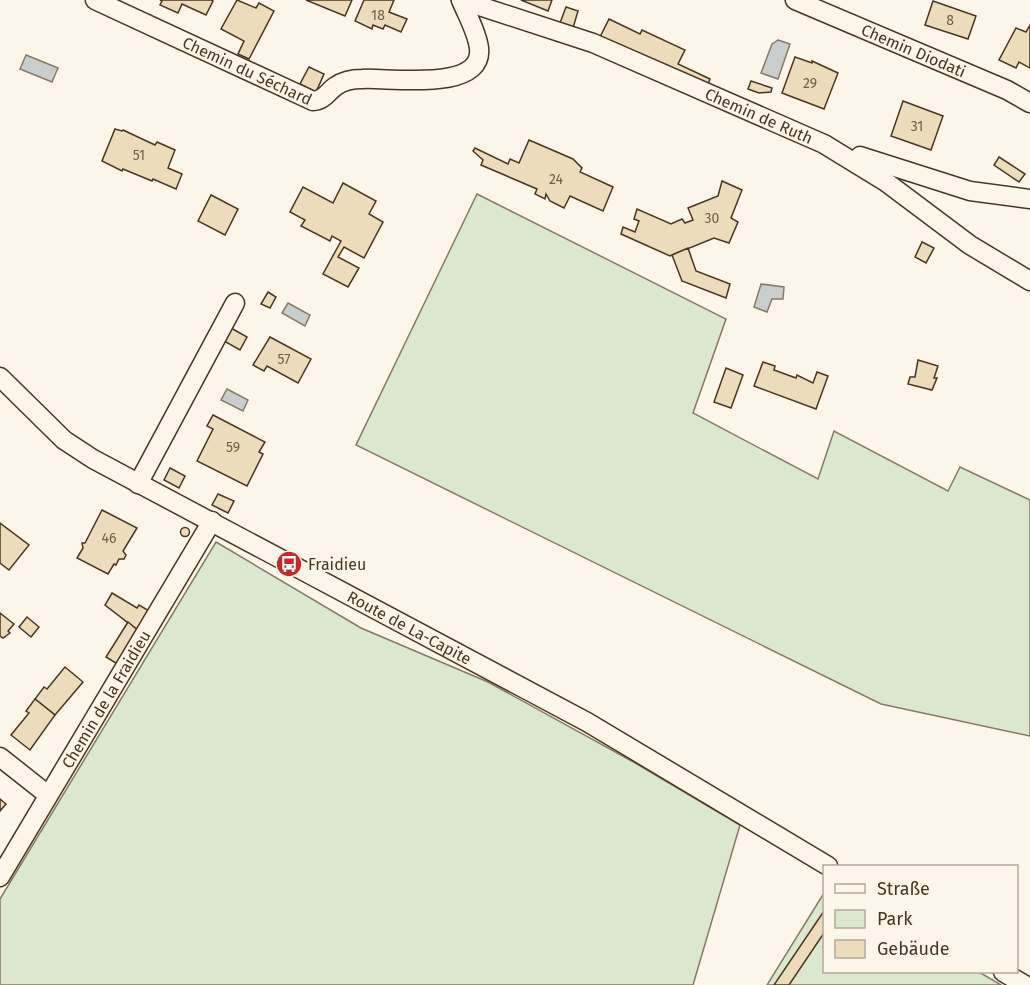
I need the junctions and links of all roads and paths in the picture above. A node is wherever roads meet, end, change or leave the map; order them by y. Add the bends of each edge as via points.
1 (95, 0) edge
2 (461, 0) edge
3 (795, 0) edge
4 (1030, 103) edge
5 (824, 144) junction
6 (1030, 199) edge
7 (1030, 280) edge
8 (235, 303) dead end
9 (0, 377) edge
10 (138, 484) junction
11 (212, 521) junction
12 (0, 757) edge
13 (48, 795) junction
14 (825, 865) edge
15 (0, 877) edge
16 (1005, 973) edge
17 (1025, 985) edge

1 - 2 street, Chemin du Séchard via 318,101 349,81 444,78 468,72 476,63 479,48
2 - 5 street, Chemin de Ruth via 593,43
3 - 4 street, Chemin Diodati
5 - 6 street via 970,191
5 - 7 street, Chemin de Ruth via 886,182 970,244
8 - 10 street
9 - 10 street, Route de La-Capite via 64,440
10 - 11 street, Route de La-Capite
11 - 13 street, Chemin de la Fraidieu
11 - 14 street, Route de La-Capite via 587,722
12 - 13 street
13 - 15 street, Chemin de la Fraidieu
16 - 17 street

